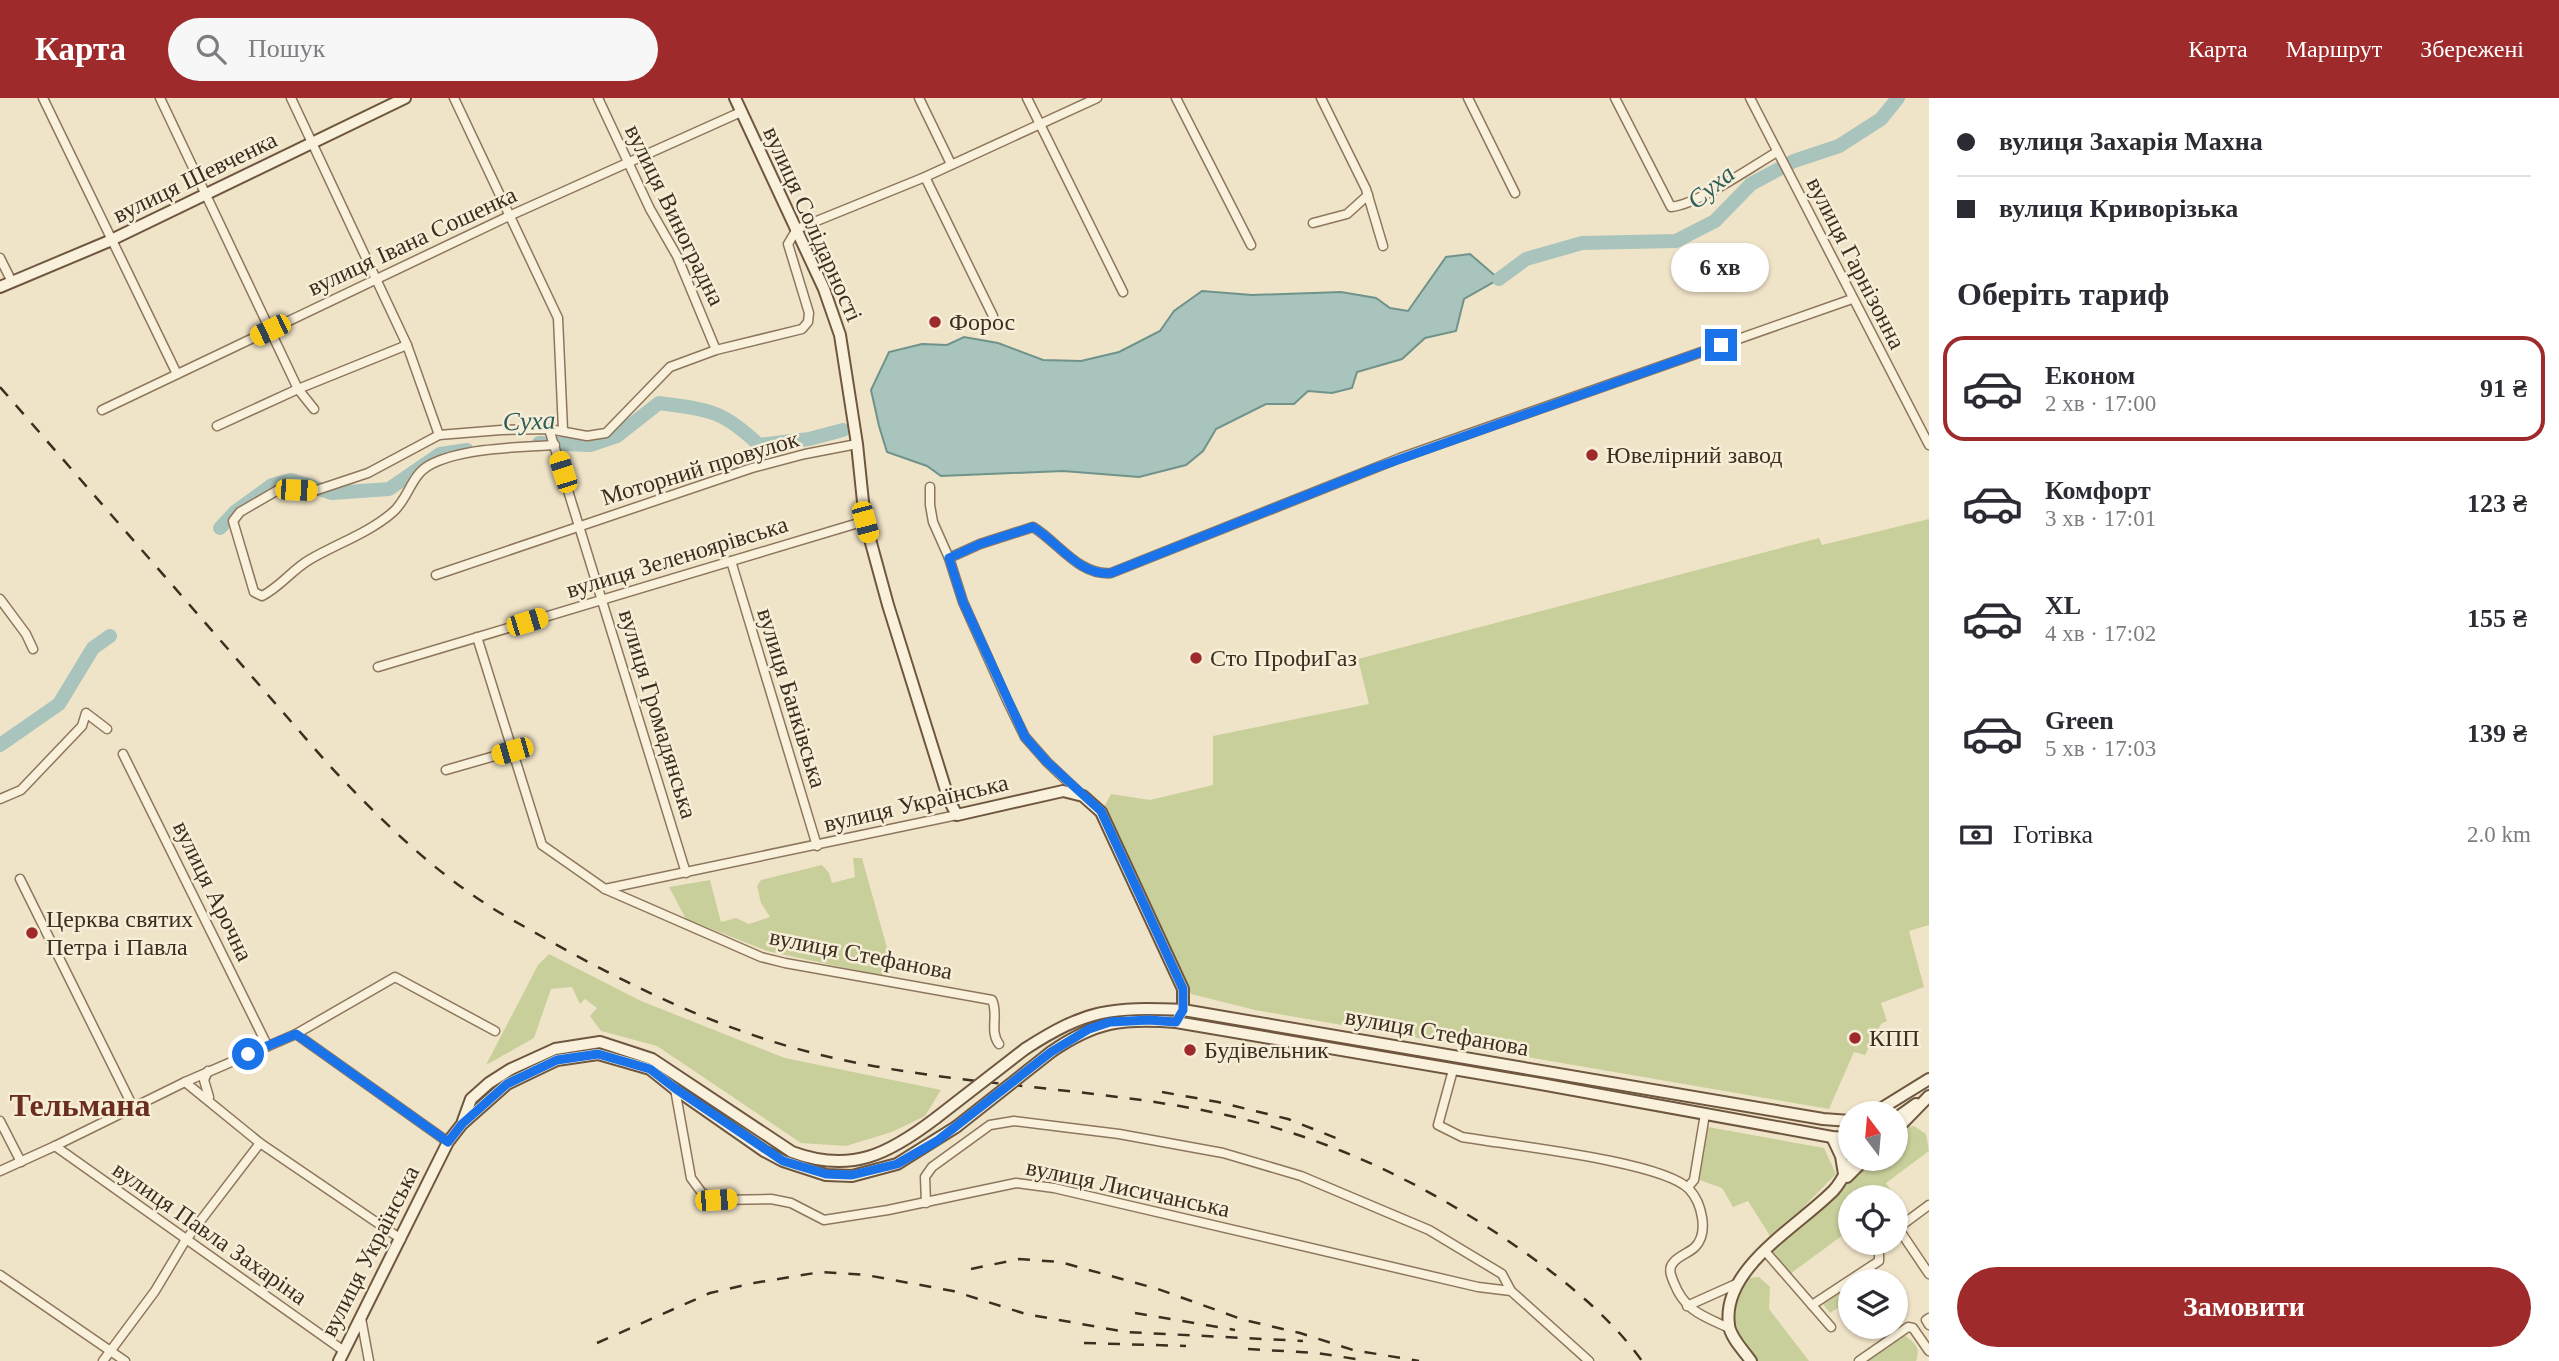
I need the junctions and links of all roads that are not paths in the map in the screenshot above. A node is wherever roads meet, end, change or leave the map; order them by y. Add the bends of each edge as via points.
1 (43, 98) edge
2 (160, 98) edge
3 (291, 98) edge
4 (405, 98) edge
5 (454, 98) edge
6 (598, 98) edge
7 (735, 98) edge
8 (919, 98) edge
9 (1027, 98) edge
10 (1097, 98) edge
11 (1176, 98) edge
12 (1321, 98) edge
13 (1468, 98) edge
14 (1615, 98) edge
15 (1750, 98) edge
16 (741, 112) junction
17 (1040, 125) junction
18 (313, 143) junction
19 (1777, 152) junction
20 (627, 162) junction
21 (951, 164) junction
22 (925, 177) junction
23 (1515, 193) dead end
24 (207, 194) junction
25 (1368, 195) junction
26 (509, 216) junction
27 (1313, 223) dead end
28 (797, 229) junction
29 (111, 240) junction
30 (1251, 245) dead end
31 (1383, 246) dead end
32 (0, 258) edge
33 (377, 280) junction
34 (12, 282) junction
35 (0, 287) edge
36 (1123, 292) dead end
37 (1852, 299) junction
38 (993, 316) dead end
39 (270, 330) junction
40 (407, 345) junction
41 (716, 350) junction
42 (177, 374) junction
43 (298, 388) junction
44 (314, 409) dead end
45 (102, 410) dead end
46 (217, 426) dead end
47 (563, 430) junction
48 (549, 431) junction
49 (439, 435) junction
50 (857, 444) junction
51 (555, 445) junction
52 (1929, 445) edge
53 (930, 487) dead end
54 (865, 522) junction
55 (580, 525) junction
56 (949, 558) junction
57 (730, 561) junction
58 (436, 575) dead end
59 (0, 599) edge
60 (603, 599) junction
61 (477, 637) junction
62 (33, 649) dead end
63 (379, 667) dead end
64 (107, 729) dead end
65 (512, 751) junction
66 (124, 754) dead end
67 (446, 770) dead end
68 (1083, 796) junction
69 (0, 799) edge
70 (957, 815) junction
71 (817, 846) junction
72 (686, 873) junction
73 (20, 879) dead end
74 (605, 889) junction
75 (1183, 1010) junction
76 (1176, 1022) junction
77 (495, 1031) dead end
78 (296, 1034) junction
79 (999, 1044) dead end
80 (267, 1045) junction
81 (1025, 1049) joint
82 (1051, 1052) joint
83 (1452, 1070) junction
84 (208, 1072) junction
85 (1929, 1079) edge
86 (185, 1082) junction
87 (676, 1089) junction
88 (1929, 1096) edge
89 (210, 1100) junction
90 (1893, 1101) edge
91 (133, 1107) junction
92 (1908, 1110) edge
93 (1705, 1114) junction
94 (1908, 1118) edge
95 (1838, 1120) edge
96 (0, 1121) edge
97 (462, 1124) junction
98 (1832, 1137) junction
99 (1838, 1137) edge
100 (448, 1142) junction
101 (261, 1143) junction
102 (55, 1146) junction
103 (21, 1162) junction
104 (0, 1171) edge
105 (1847, 1171) edge
106 (1851, 1171) edge
107 (1842, 1179) junction
108 (1688, 1188) junction
109 (926, 1203) junction
110 (1929, 1205) edge
111 (1908, 1221) edge
112 (401, 1239) junction
113 (186, 1241) junction
114 (1908, 1244) edge
115 (1765, 1251) junction
116 (1879, 1255) edge
117 (1929, 1274) edge
118 (0, 1275) edge
119 (1736, 1284) junction
120 (1511, 1291) junction
121 (1812, 1305) junction
122 (1687, 1306) junction
123 (361, 1318) junction
124 (1929, 1318) edge
125 (1929, 1325) edge
126 (1831, 1327) dead end
127 (1729, 1328) junction
128 (1925, 1337) edge
129 (110, 1350) junction
130 (1929, 1353) edge
131 (341, 1356) edge
132 (103, 1361) edge
133 (125, 1361) edge
134 (369, 1361) edge
135 (1588, 1361) edge
136 (1751, 1361) edge
137 (1859, 1361) edge
138 (1924, 1361) edge

1 - 29 street
2 - 24 street
3 - 18 street
4 - 18 main road, вулиця Шевченка
5 - 26 street
6 - 20 street, вулиця Виноградна
7 - 16 main road, вулиця Солідарності
8 - 21 street
9 - 17 street
10 - 17 street
11 - 30 street
12 - 25 street
13 - 23 street
14 - 19 street via 1671,207 1705,194
15 - 19 street
16 - 20 street, вулиця Івана Сошенка
16 - 28 main road, вулиця Солідарності
17 - 21 street
17 - 36 street
18 - 24 main road, вулиця Шевченка
18 - 33 street
19 - 37 street, вулиця Гарнізонна
20 - 26 street, вулиця Івана Сошенка
20 - 41 street, вулиця Виноградна via 677,256
21 - 22 street
22 - 28 street
22 - 38 street
24 - 29 main road, вулиця Шевченка
24 - 39 street
25 - 27 street via 1347,214
25 - 31 street
26 - 33 street, вулиця Івана Сошенка
26 - 47 street via 558,318
28 - 41 street via 788,244 808,322 802,329
28 - 50 main road, вулиця Солідарності via 840,335
29 - 34 main road, вулиця Шевченка
29 - 42 street
32 - 34 street
33 - 39 street, вулиця Івана Сошенка
33 - 40 street
34 - 35 main road, вулиця Шевченка
37 - 52 street, вулиця Гарнізонна
37 - 56 street via 1400,458 1111,573 1092,571 1078,563 1033,527
39 - 42 street, вулиця Івана Сошенка
39 - 43 street
40 - 43 street
40 - 49 street
41 - 47 street via 670,367 606,433 587,436
42 - 45 street, вулиця Івана Сошенка
43 - 44 street
43 - 46 street
47 - 48 street
48 - 49 street
48 - 51 street, вулиця Громадянська
49 - 51 street via 368,473 314,491 278,490 240,512 233,521 258,595 270,592 307,561 389,516 428,465 450,456
50 - 54 main road, вулиця Солідарності
50 - 55 street, Моторний провулок via 752,468
51 - 55 street, вулиця Громадянська
53 - 56 street via 933,522
54 - 57 street, вулиця Зеленоярівська
54 - 70 main road, вулиця Солідарності
55 - 58 street, Моторний провулок
55 - 60 street, вулиця Громадянська
56 - 68 street via 963,602 1025,737
57 - 60 street, вулиця Зеленоярівська
57 - 71 street, вулиця Банківська
59 - 62 street
60 - 61 street, вулиця Зеленоярівська
60 - 72 street, вулиця Громадянська
61 - 63 street, вулиця Зеленоярівська
61 - 65 street
64 - 69 street via 86,713 82,726 21,790
65 - 67 street
65 - 74 street via 542,845
66 - 80 street, вулиця Арочна
68 - 70 main road, вулиця Українська via 1063,791
68 - 75 main road via 1101,811 1183,989
70 - 71 street, вулиця Українська
71 - 72 street, вулиця Українська
72 - 74 street, вулиця Українська
73 - 91 street
74 - 79 street, вулиця Стефанова via 761,957 992,1000 994,1038
75 - 76 main road
75 - 81 main road, вулиця Стефанова via 1100,1012 1054,1030
75 - 95 main road, вулиця Стефанова
76 - 82 main road, вулиця Стефанова via 1110,1022
76 - 83 main road, вулиця Стефанова
77 - 78 street via 395,977
78 - 80 street
78 - 100 street
80 - 84 street
81 - 97 main road, вулиця Українська, bridge via 912,1136 854,1161 813,1160 792,1152 652,1059 600,1042 555,1049 511,1069 471,1099
82 - 87 main road, вулиця Українська, bridge via 956,1128 897,1164 852,1175 801,1168 774,1156
83 - 93 main road, вулиця Стефанова
83 - 108 street via 1438,1125 1462,1138 1642,1167
84 - 86 street
84 - 89 street via 204,1084
85 - 90 main road
86 - 89 street
86 - 91 street
87 - 97 main road, вулиця Українська via 650,1069 598,1054 557,1060 507,1084
87 - 109 street, вулиця Лисичанська via 691,1178 716,1200 771,1199 791,1203 824,1220
88 - 92 main road
88 - 94 main road
89 - 101 street
91 - 102 street
93 - 98 main road, вулиця Стефанова
93 - 108 street via 1694,1180
96 - 103 street
97 - 100 main road, вулиця Українська
98 - 99 main road, вулиця Стефанова
98 - 107 main road via 1841,1156
100 - 112 main road, вулиця Українська
101 - 112 street
101 - 113 street
102 - 103 street
102 - 113 street, вулиця Павла Захаріна
103 - 104 street
105 - 107 main road
106 - 107 main road
107 - 115 main road
108 - 122 street via 1704,1219 1697,1246 1674,1262 1670,1271
109 - 120 street, вулиця Лисичанська via 1016,1182
109 - 120 street via 925,1177 932,1167 990,1125 1014,1121 1119,1134 1223,1153 1301,1176 1429,1230 1502,1274
110 - 111 street
112 - 123 main road, вулиця Українська
113 - 129 street
113 - 131 street, вулиця Павла Захаріна
114 - 117 street
115 - 119 main road
115 - 121 street
116 - 121 street via 1879,1261
118 - 129 street
119 - 122 street
119 - 127 main road via 1728,1308
120 - 135 street
121 - 126 street
122 - 127 street
123 - 131 main road, вулиця Українська
123 - 134 street
124 - 125 street
127 - 136 main road
128 - 130 street
128 - 137 street via 1908,1327
129 - 132 street
129 - 133 street
130 - 138 street

